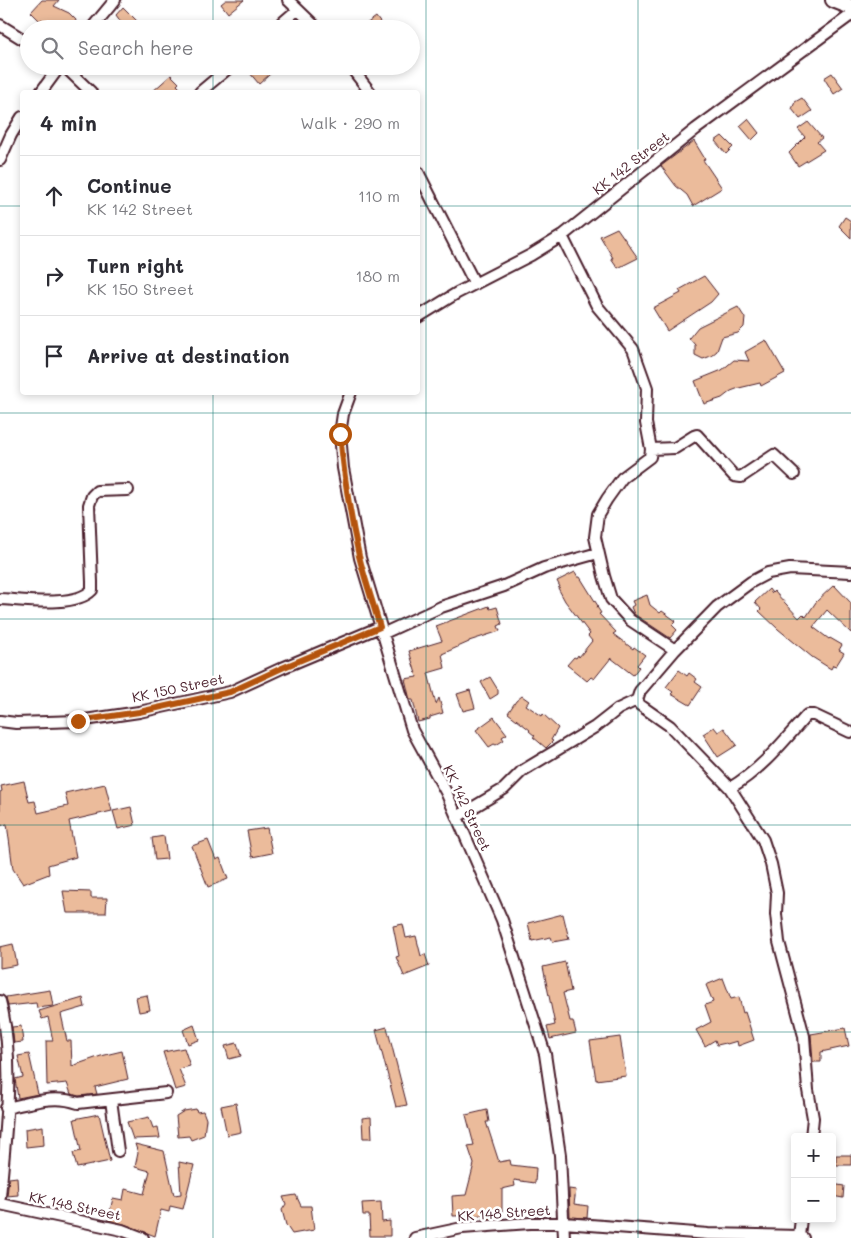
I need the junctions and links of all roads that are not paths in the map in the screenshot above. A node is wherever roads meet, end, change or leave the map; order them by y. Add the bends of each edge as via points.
1 (115, 0) edge
2 (288, 0) edge
3 (833, 0) edge
4 (851, 7) edge
5 (297, 10) junction
6 (851, 15) edge
7 (98, 20) edge
8 (285, 20) edge
9 (308, 20) edge
10 (0, 25) edge
11 (20, 37) edge
12 (53, 75) edge
13 (73, 75) edge
14 (220, 75) edge
15 (357, 75) edge
16 (42, 90) edge
17 (89, 90) edge
18 (202, 90) edge
19 (368, 90) edge
20 (20, 121) edge
21 (0, 160) edge
22 (420, 176) edge
23 (562, 236) junction
24 (475, 284) junction
25 (420, 316) edge
26 (350, 395) edge
27 (651, 449) junction
28 (794, 474) dead end
29 (128, 490) dead end
30 (598, 552) junction
31 (851, 572) edge
32 (0, 599) edge
33 (381, 630) junction
34 (675, 650) junction
35 (637, 700) junction
36 (0, 720) edge
37 (850, 732) dead end
38 (730, 788) junction
39 (457, 816) junction
40 (0, 1001) edge
41 (166, 1093) dead end
42 (111, 1100) junction
43 (6, 1108) junction
44 (811, 1133) edge
45 (118, 1151) dead end
46 (0, 1197) edge
47 (0, 1204) edge
48 (801, 1223) edge
49 (564, 1224) junction
50 (801, 1237) edge
51 (143, 1238) edge
52 (415, 1238) edge
53 (564, 1238) edge

1 - 7 street
2 - 5 street
3 - 4 main road
5 - 8 street
5 - 9 street
6 - 23 street, KK 142 Street via 696,129
10 - 11 street
12 - 16 street
13 - 17 street
14 - 18 street
15 - 19 street
20 - 21 street
22 - 24 street
23 - 24 street, KK 142 Street
23 - 27 street via 597,306 633,349 647,388 646,423
24 - 25 street, KK 142 Street
26 - 33 street, KK 142 Street via 340,434 343,468 360,558
27 - 28 street via 676,448 697,435 734,476 741,477 774,455
27 - 30 street via 648,459 622,478 598,514 595,530
29 - 32 street via 98,491 92,496 89,505 92,590 88,594 41,602
30 - 33 street, KK 150 Street via 544,568 504,586
30 - 34 street via 611,599 630,620
31 - 34 street via 790,569 768,573 717,607
33 - 36 street, KK 150 Street via 230,692 139,712 78,721 16,723
33 - 39 street, KK 142 Street via 412,730
34 - 35 street via 640,691
35 - 38 street via 670,726
35 - 39 street via 522,772 504,789
37 - 38 street via 814,715 807,715 761,766
38 - 44 street via 763,840 771,864 777,893 779,942 804,1036 813,1118
39 - 49 street, KK 142 Street via 502,920 545,1054 560,1155
40 - 43 street via 7,1049
41 - 42 street
42 - 43 street via 78,1103 66,1098 53,1098
42 - 45 street
43 - 46 street
47 - 51 street, KK 148 Street via 113,1228
48 - 50 street
49 - 50 street, KK 148 Street
49 - 52 street, KK 148 Street via 496,1224
49 - 53 street, KK 142 Street

